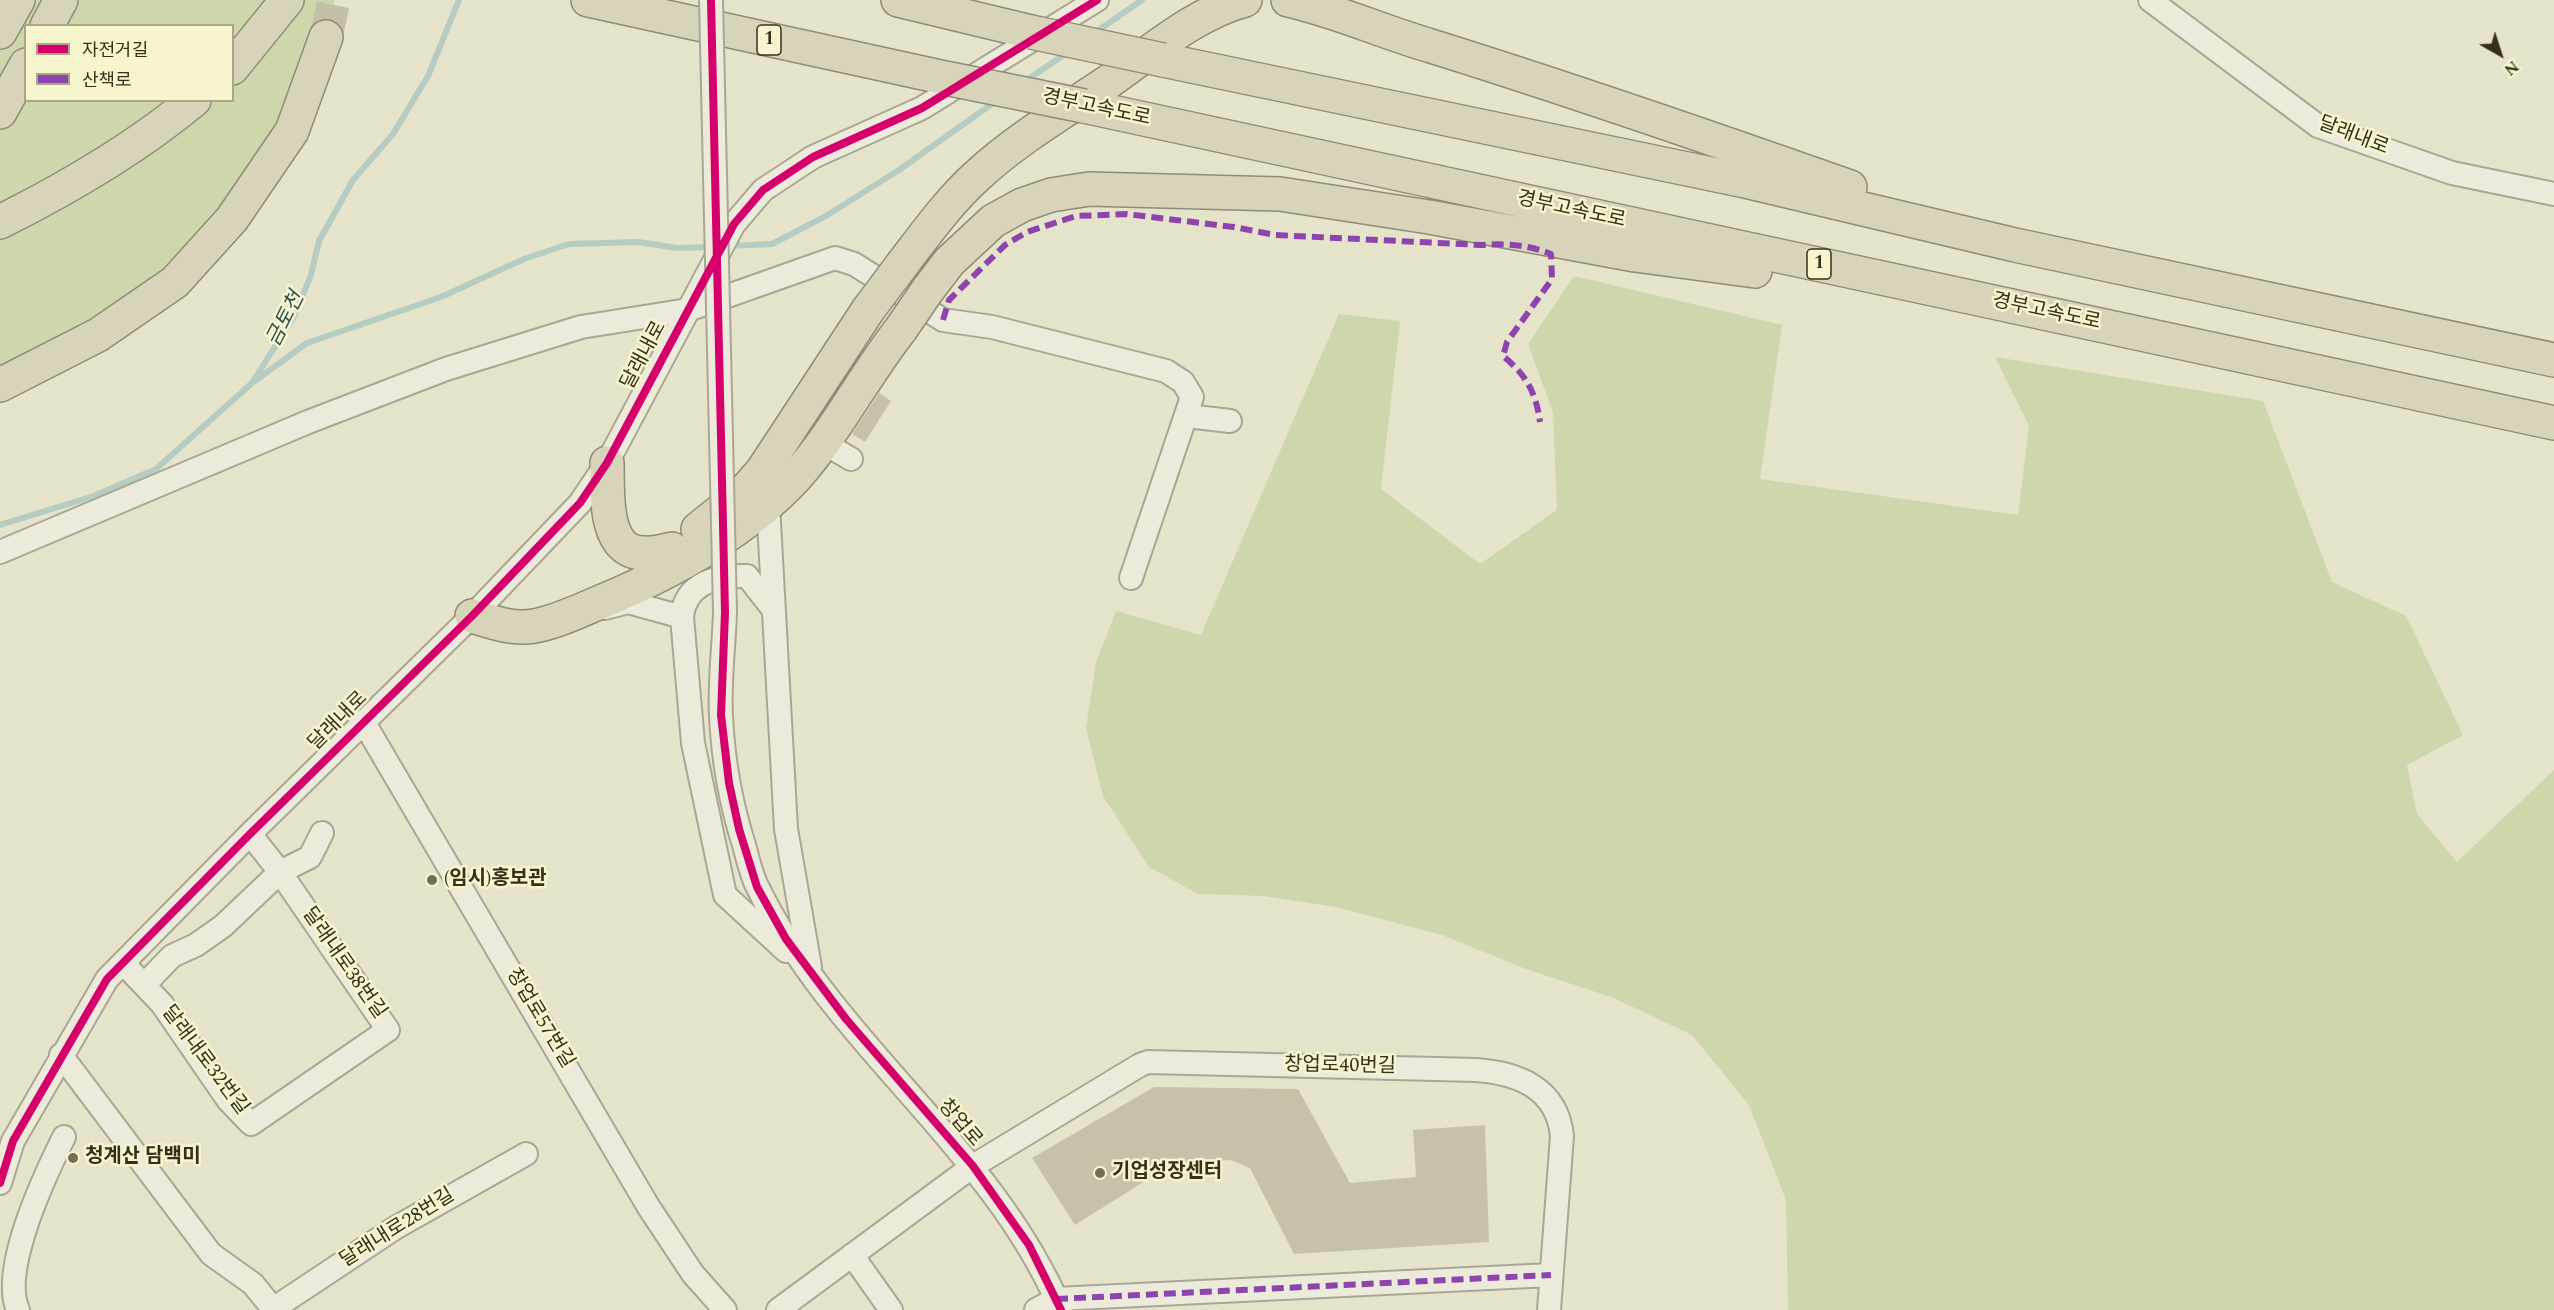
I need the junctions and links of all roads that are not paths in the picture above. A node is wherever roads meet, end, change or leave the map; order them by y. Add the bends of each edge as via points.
1 (18, 0) edge
2 (61, 0) edge
3 (287, 0) edge
4 (588, 0) edge
5 (711, 0) edge
6 (898, 0) edge
7 (1097, 0) edge
8 (1245, 0) edge
9 (1288, 0) edge
10 (2150, 0) edge
11 (48, 24) edge
12 (0, 32) edge
13 (326, 37) tunnel mouth
14 (234, 66) edge
15 (24, 70) edge
16 (183, 109) edge
17 (0, 112) edge
18 (2554, 194) edge
19 (0, 222) edge
20 (2015, 245) junction
21 (2002, 304) junction
22 (688, 310) junction
23 (2554, 360) edge
24 (0, 385) edge
25 (1187, 416) junction
26 (1230, 422) dead end
27 (2554, 423) edge
28 (822, 442) junction
29 (851, 459) dead end
30 (607, 463) junction
31 (768, 504) junction
32 (672, 549) junction
33 (0, 552) edge
34 (1131, 578) dead end
35 (773, 609) junction
36 (472, 616) junction
37 (569, 616) junction
38 (682, 617) junction
39 (363, 721) junction
40 (322, 833) dead end
41 (250, 834) junction
42 (280, 872) junction
43 (123, 963) junction
44 (812, 975) junction
45 (144, 985) junction
46 (61, 1055) junction
47 (322, 1075) joint
48 (64, 1137) dead end
49 (526, 1154) dead end
50 (973, 1166) junction
51 (0, 1183) edge
52 (852, 1255) junction
53 (1551, 1275) junction
54 (1058, 1304) edge
55 (273, 1309) edge
56 (18, 1310) edge
57 (725, 1310) edge
58 (778, 1310) edge
59 (891, 1310) edge
60 (1036, 1310) edge
61 (1550, 1310) edge

1 - 12 highway
2 - 11 highway
3 - 14 highway
4 - 21 highway, 경부고속도로 / 1, bridge
5 - 44 street, bridge via 725,612 721,716 729,783 757,887
6 - 20 highway, bridge via 1031,32 1734,178
7 - 22 street, 달래내로, bridge via 922,108 813,158 763,190 734,224
8 - 32 highway, bridge via 1226,5 1189,27 978,175 940,216 868,310 743,493
9 - 20 highway via 1601,99
10 - 18 street, 달래내로 via 2318,126 2452,173
13 - 24 highway via 292,131 232,219 175,282 98,335
15 - 17 highway
16 - 19 highway via 68,188
20 - 23 highway
21 - 27 highway, 경부고속도로 / 1
21 - 28 highway, bridge via 1635,255 1280,194 1089,189 1051,195 1023,205 993,221 949,262
22 - 25 street via 836,258 854,264 943,320 992,327 1166,371 1183,382 1192,397
22 - 30 street, 달래내로
22 - 33 street via 581,327 446,369 308,422
25 - 26 street
25 - 34 street
28 - 29 street
28 - 31 highway via 797,476
30 - 32 highway via 608,505 616,536 632,551 644,554
30 - 36 street, 달래내로 via 580,503
31 - 35 street
31 - 37 highway via 682,564
32 - 36 highway via 556,606 530,613
35 - 38 street via 747,576 721,576 697,588 683,603
35 - 44 street via 786,829
36 - 37 highway via 515,627 533,627
36 - 39 street, 달래내로
37 - 38 street via 628,602
38 - 44 street via 693,743 725,895
39 - 41 street, 달래내로
39 - 57 street, 창업로57번길 via 648,1206 693,1274
40 - 42 street via 310,857
41 - 42 street, 달래내로38번길
41 - 43 street, 달래내로
42 - 45 street via 223,926 172,956
42 - 47 street, 달래내로38번길 via 388,1030
43 - 45 street, 달래내로32번길
43 - 46 street, 달래내로 via 107,979
44 - 50 street, 창업로
45 - 47 street, 달래내로32번길 via 192,1045 228,1100 251,1124
46 - 51 street, 달래내로 via 13,1141
46 - 55 street, 달래내로28번길 via 201,1241 212,1254 253,1284
48 - 56 street via 41,1182 18,1255 13,1298
49 - 55 street, 달래내로28번길 via 395,1228
50 - 52 street
50 - 53 street, 창업로40번길 via 1146,1063 1501,1072 1530,1083 1550,1102 1561,1124
50 - 54 street, 창업로 via 1029,1245
52 - 58 street
52 - 59 street
53 - 54 street
53 - 61 street, 창업로40번길
54 - 60 street

